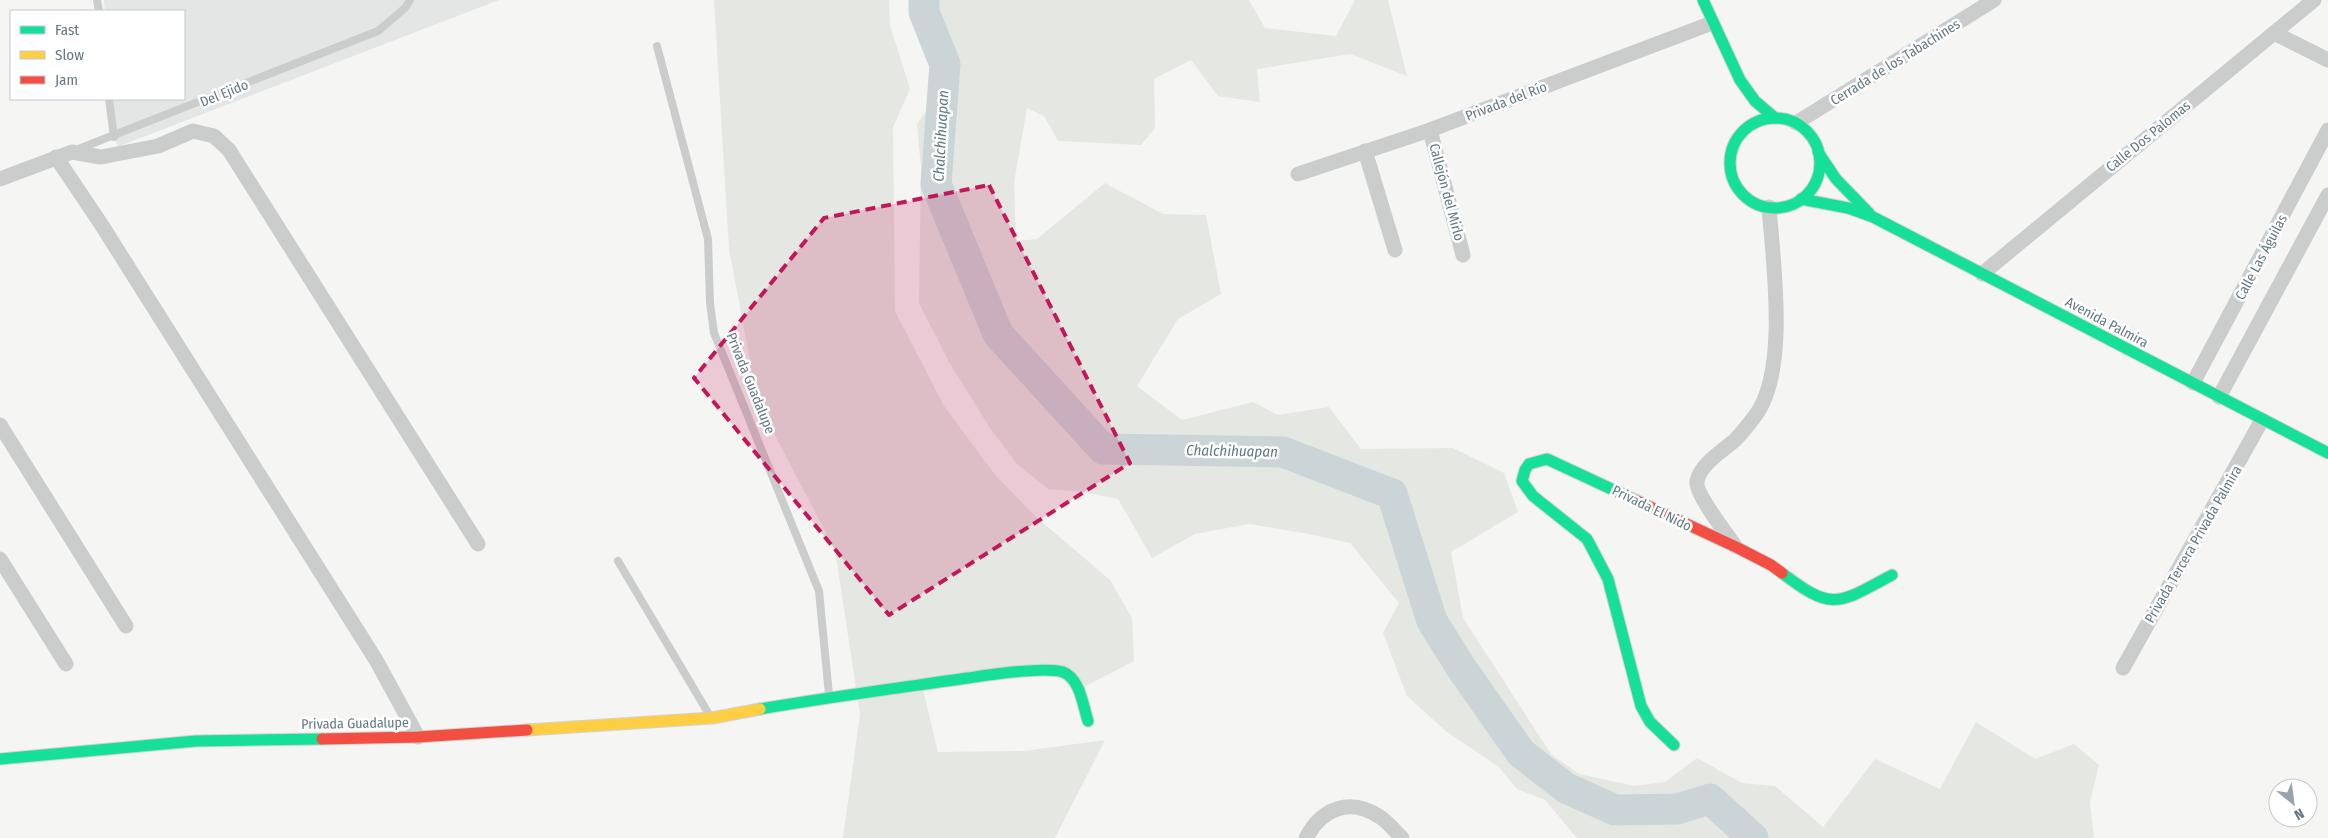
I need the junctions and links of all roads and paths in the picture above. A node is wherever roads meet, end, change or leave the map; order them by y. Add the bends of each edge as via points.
1 (410, 0) edge
2 (1703, 0) edge
3 (1994, 0) edge
4 (2314, 0) edge
5 (1712, 23) junction
6 (2274, 33) junction
7 (657, 46) dead end
8 (2328, 60) edge
9 (1740, 80) junction
10 (109, 100) edge
11 (1775, 118) junction
12 (1796, 123) junction
13 (1430, 130) junction
14 (2328, 130) edge
15 (1740, 135) junction
16 (114, 136) junction
17 (1365, 151) junction
18 (72, 152) junction
19 (1818, 152) junction
20 (56, 157) junction
21 (1298, 174) dead end
22 (0, 179) edge
23 (2328, 195) edge
24 (1801, 199) junction
25 (1769, 207) junction
26 (1873, 217) junction
27 (1395, 250) dead end
28 (1463, 255) dead end
29 (1982, 274) junction
30 (2193, 384) junction
31 (2219, 397) junction
32 (2262, 420) junction
33 (0, 425) edge
34 (2328, 453) edge
35 (478, 544) dead end
36 (1736, 547) junction
37 (0, 559) edge
38 (618, 561) dead end
39 (1892, 575) dead end
40 (126, 626) dead end
41 (66, 664) dead end
42 (2123, 668) dead end
43 (829, 697) junction
44 (712, 718) junction
45 (1088, 721) dead end
46 (418, 737) junction
47 (1674, 745) dead end
48 (0, 759) edge
49 (1306, 838) edge
50 (1402, 838) edge

1 - 16 lane, Del Ejido via 378,31
2 - 5 street
3 - 12 street, Cerrada de los Tabachines
4 - 6 street, Calle Dos Palomas
5 - 9 street
5 - 13 street, Privada del Río
6 - 8 street
6 - 29 street, Calle Dos Palomas
7 - 43 lane, Privada Guadalupe via 708,238 714,334 819,591
9 - 11 street via 1755,101
9 - 15 street via 1744,110
10 - 16 lane
11 - 12 street
11 - 15 street via 1756,122
12 - 19 street via 1814,140
13 - 17 street, Privada del Río
13 - 28 street, Callejón del Mirlo
14 - 30 street, Calle Las Águilas
15 - 25 street via 1730,154 1733,180 1749,200
16 - 18 lane, Del Ejido
17 - 21 street, Privada del Río
17 - 27 street
18 - 20 street, Del Ejido
18 - 35 street via 101,157 158,146 193,131 214,136 229,150
19 - 24 street via 1817,178
19 - 26 street, Avenida Palmira via 1850,196
20 - 22 street, Del Ejido
20 - 46 street via 376,660
23 - 31 street
24 - 25 street via 1791,205
24 - 26 street, Avenida Palmira via 1848,208
25 - 36 street, Privada El Nido via 1777,340 1767,391 1756,414 1737,438 1709,460 1697,481 1699,492
26 - 29 street, Avenida Palmira
29 - 30 street, Avenida Palmira
30 - 31 street, Avenida Palmira
31 - 32 street, Avenida Palmira
32 - 34 street, Avenida Palmira
32 - 42 street, Privada Tercera Privada Palmira
33 - 40 street
36 - 39 street via 1825,600 1850,598
36 - 47 street, Privada El Nido via 1547,459 1531,461 1524,469 1522,481 1532,496 1587,539 1608,579 1641,706 1650,722
37 - 41 street
38 - 44 lane
43 - 44 street, Privada Guadalupe
43 - 45 street, Privada Guadalupe via 1004,673 1062,672 1075,681
44 - 46 street, Privada Guadalupe
46 - 48 street, Privada Guadalupe via 196,741
49 - 50 street via 1311,828 1332,810 1353,805 1380,817

